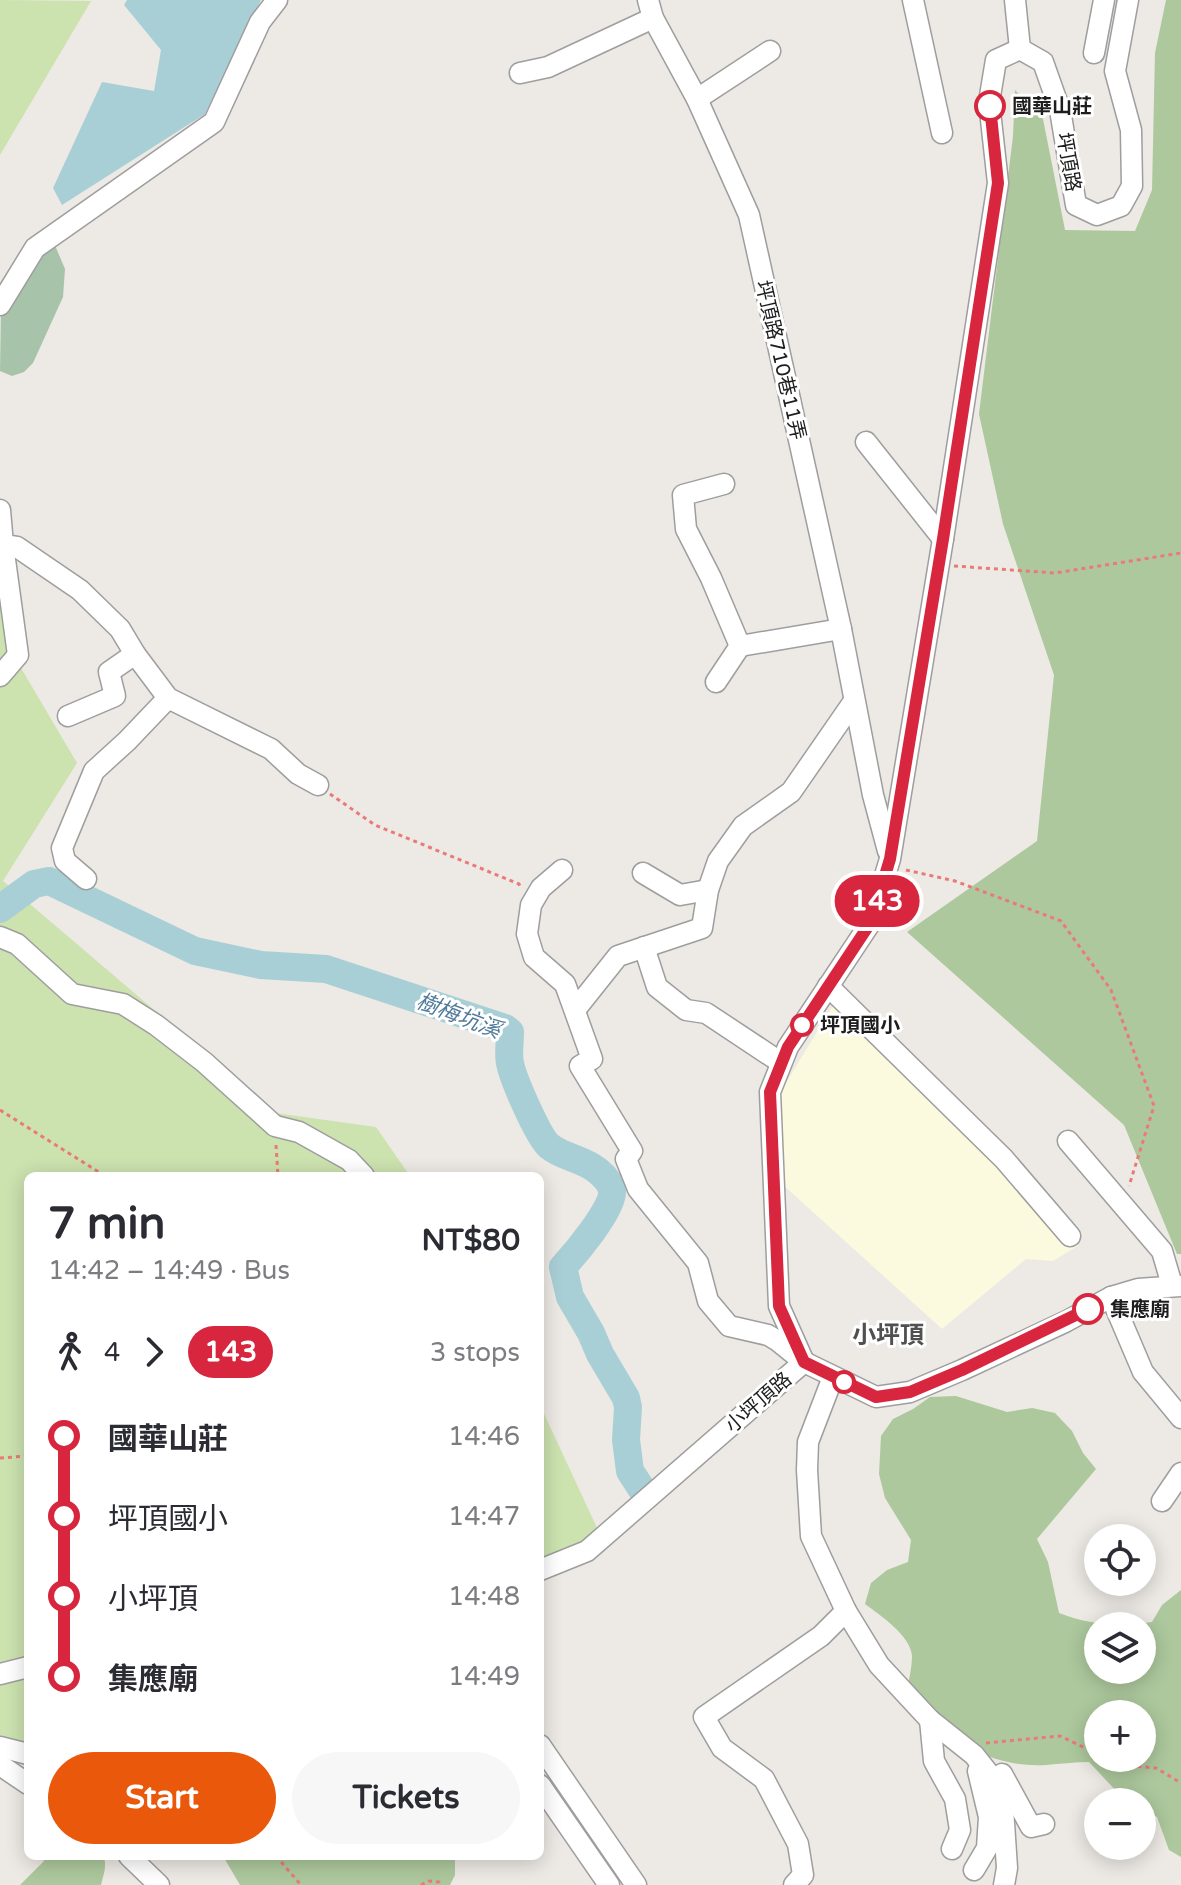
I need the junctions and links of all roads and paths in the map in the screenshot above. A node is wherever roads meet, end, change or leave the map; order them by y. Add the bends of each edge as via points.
1 (277, 0) edge
2 (913, 0) edge
3 (1015, 0) edge
4 (1104, 0) edge
5 (1128, 0) edge
6 (650, 9) edge
7 (1020, 49) junction
8 (770, 51) dead end
9 (1094, 53) dead end
10 (520, 73) dead end
11 (697, 99) junction
12 (942, 133) dead end
13 (0, 305) edge
14 (866, 442) dead end
15 (724, 484) dead end
16 (0, 510) edge
17 (943, 539) junction
18 (3, 545) junction
19 (1181, 553) edge
20 (939, 565) junction
21 (841, 629) junction
22 (740, 646) junction
23 (135, 654) junction
24 (0, 676) edge
25 (716, 682) dead end
26 (168, 698) junction
27 (854, 701) junction
28 (68, 716) dead end
29 (318, 785) joint
30 (873, 795) junction
31 (899, 808) junction
32 (889, 862) junction
33 (562, 870) dead end
34 (643, 873) dead end
35 (86, 879) dead end
36 (708, 890) junction
37 (531, 905) junction
38 (0, 937) edge
39 (644, 947) junction
40 (828, 986) junction
41 (575, 1010) junction
42 (780, 1062) junction
43 (0, 1110) edge
44 (275, 1126) junction
45 (1068, 1141) dead end
46 (99, 1172) edge
47 (278, 1172) edge
48 (360, 1172) edge
49 (1123, 1205) junction
50 (1070, 1236) dead end
51 (1177, 1286) edge
52 (1111, 1297) junction
53 (804, 1362) junction
54 (833, 1377) junction
55 (1181, 1418) edge
56 (24, 1456) edge
57 (0, 1458) edge
58 (1181, 1473) edge
59 (1162, 1501) dead end
60 (544, 1568) edge
61 (846, 1611) junction
62 (24, 1668) edge
63 (0, 1674) edge
64 (930, 1720) junction
65 (0, 1747) edge
66 (1084, 1747) edge
67 (976, 1749) junction
68 (544, 1751) edge
69 (24, 1753) edge
70 (0, 1765) edge
71 (1156, 1768) edge
72 (24, 1781) edge
73 (1181, 1783) edge
74 (544, 1791) edge
75 (1044, 1824) dead end
76 (952, 1849) dead end
77 (133, 1860) edge
78 (279, 1860) edge
79 (974, 1870) dead end
80 (159, 1885) edge
81 (301, 1885) edge
82 (421, 1885) edge
83 (441, 1885) edge
84 (609, 1885) edge
85 (636, 1885) edge
86 (794, 1885) edge
87 (1004, 1885) edge

1 - 13 street via 260,22 214,122 35,248
2 - 12 street
3 - 7 street
4 - 9 street
5 - 7 street, 坪頂路 via 1115,71 1131,130 1132,186 1121,206 1097,215 1076,205 1060,110 1043,62
6 - 10 street, 坪頂路710巷11弄 via 548,67
6 - 11 street, 坪頂路710巷11弄
7 - 17 street via 996,60 989,102 998,183
8 - 11 street
11 - 21 street, 坪頂路710巷11弄 via 749,215
14 - 17 street
15 - 22 street via 683,495 686,529
16 - 18 street
17 - 20 street
18 - 23 street via 17,547 80,590 120,629
18 - 24 street via 18,655
19 - 20 path via 1055,573
20 - 31 street
21 - 22 street
21 - 27 street, 坪頂路710巷11弄
22 - 25 street
23 - 26 street
23 - 28 street via 109,672 115,696
26 - 29 street via 271,749
26 - 35 street via 94,771 62,848 65,861
27 - 30 street, 坪頂路710巷11弄
27 - 36 street via 791,792 743,826 718,861
29 - 37 path via 375,825 519,884
30 - 31 street
30 - 32 street, 坪頂路710巷11弄
31 - 32 street
32 - 40 street via 871,922
32 - 49 path via 1061,921 1111,990 1154,1106
33 - 37 street
34 - 36 street via 680,895
36 - 39 street via 702,928
37 - 41 street via 527,934 534,957 565,984
38 - 44 street via 17,944 72,994 123,1004 156,1025
39 - 41 street via 618,956
39 - 42 street via 657,987 686,1010 706,1013
40 - 42 street
40 - 50 street via 1004,1159
41 - 53 street via 592,1059 580,1066 632,1151 626,1159 638,1189 698,1263 708,1301 729,1326 768,1335
42 - 53 street via 770,1092 779,1306
43 - 46 path
44 - 47 path
44 - 48 street via 299,1132
45 - 49 street
49 - 51 street via 1162,1251
51 - 52 street, 小坪頂路
52 - 54 street, 小坪頂路 via 910,1392 876,1397
52 - 55 street via 1143,1372
53 - 54 street, 小坪頂路
53 - 60 street, 小坪頂路 via 587,1551
54 - 61 street via 808,1442 807,1470 811,1536
56 - 57 path
58 - 59 street
61 - 64 street via 879,1665
61 - 86 street via 821,1636 704,1717 722,1748 764,1779 798,1844 803,1875
62 - 63 street
64 - 67 street
64 - 76 street via 934,1761 955,1799 960,1830
65 - 69 street
66 - 67 path via 1060,1736
67 - 75 street via 991,1755 1031,1827
67 - 79 street via 989,1817 987,1848
67 - 87 street via 1003,1808
68 - 85 street
70 - 72 street
71 - 73 path
74 - 84 street
77 - 80 street
78 - 81 path
82 - 83 path

